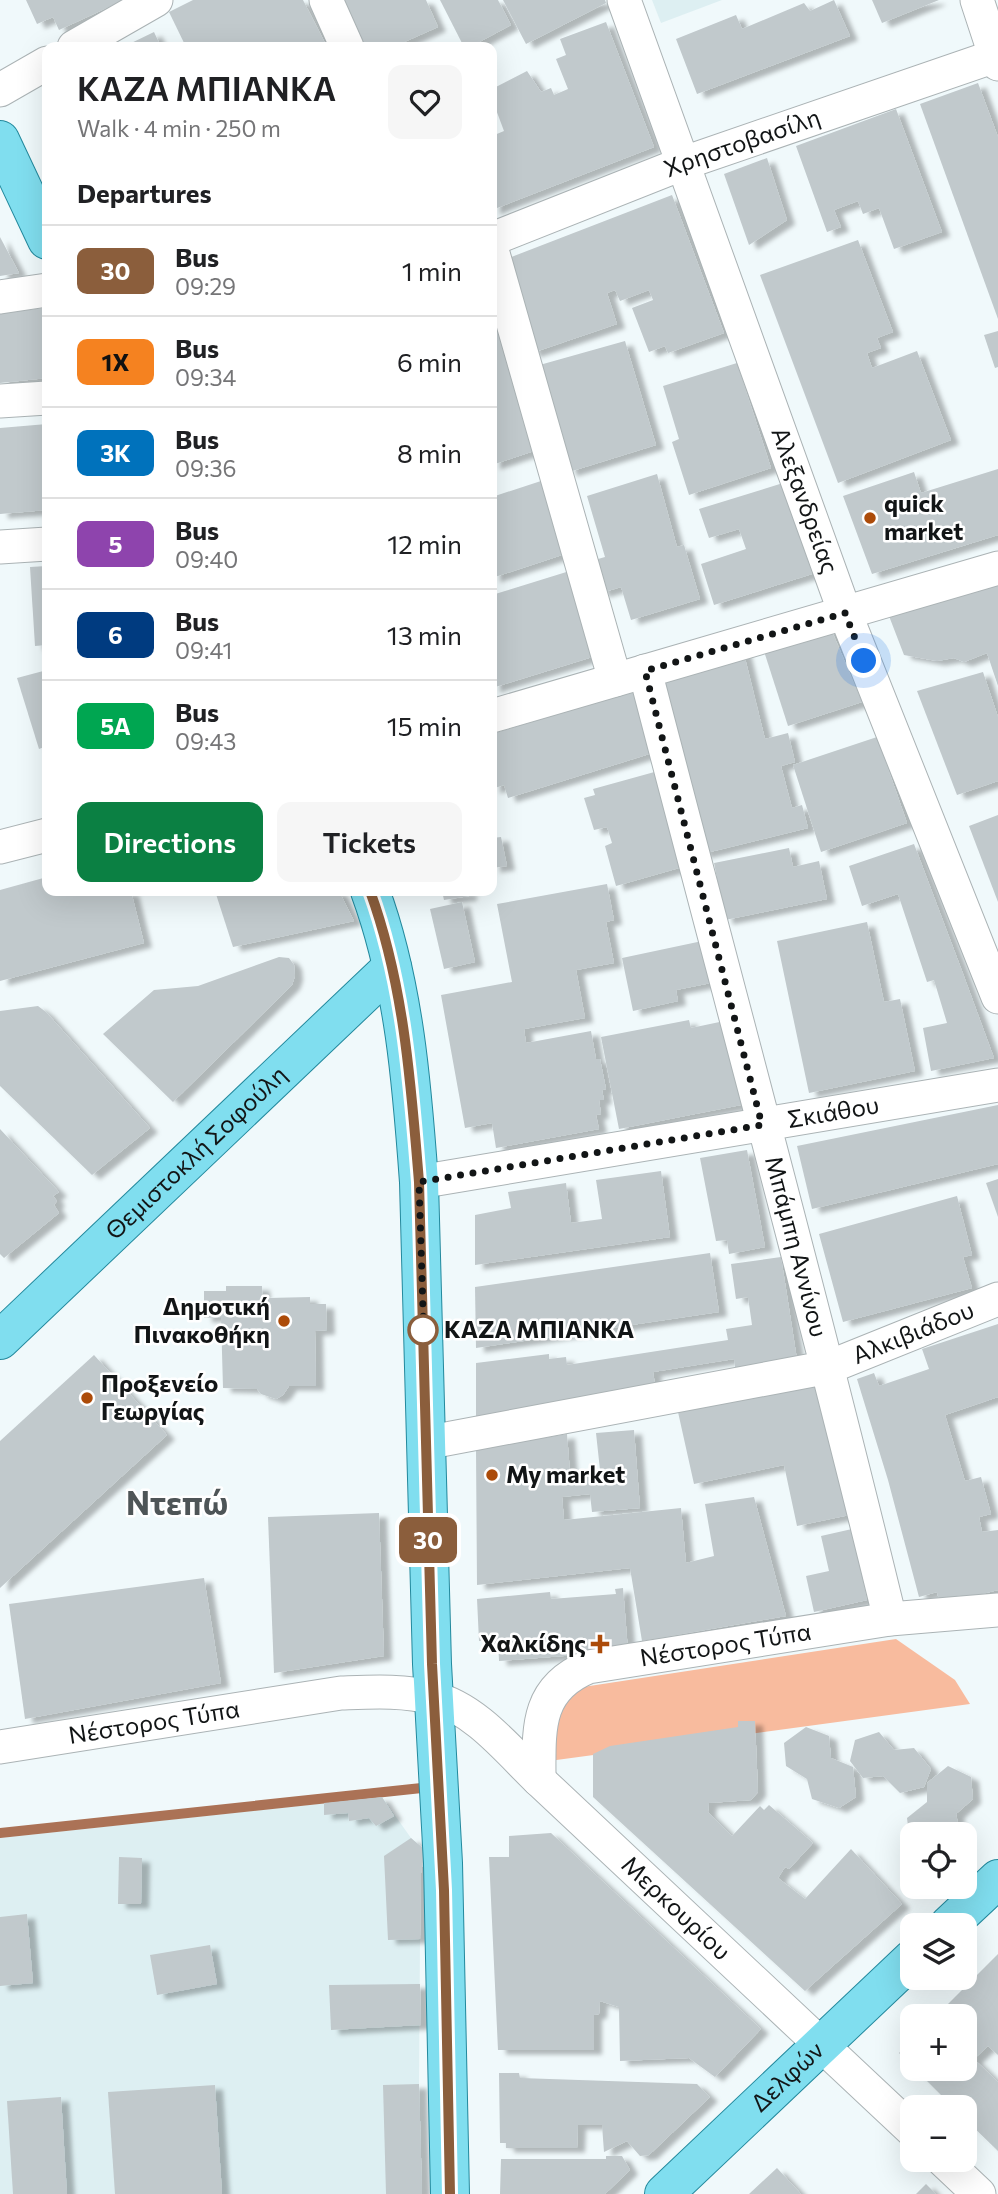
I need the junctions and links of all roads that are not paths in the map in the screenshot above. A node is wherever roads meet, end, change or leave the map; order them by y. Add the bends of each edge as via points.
1 (156, 0) edge
2 (326, 0) edge
3 (624, 0) edge
4 (977, 0) edge
5 (83, 42) edge
6 (345, 42) edge
7 (997, 58) edge
8 (42, 66) edge
9 (0, 90) edge
10 (4, 158) edge
11 (684, 163) junction
12 (42, 230) edge
13 (497, 237) edge
14 (497, 265) edge
15 (42, 291) edge
16 (0, 297) edge
17 (42, 398) edge
18 (0, 401) edge
19 (42, 544) edge
20 (0, 547) edge
21 (998, 568) edge
22 (845, 613) junction
23 (630, 676) junction
24 (497, 715) edge
25 (42, 836) edge
26 (0, 847) edge
27 (371, 896) edge
28 (392, 967) junction
29 (998, 997) edge
30 (998, 1085) edge
31 (762, 1125) junction
32 (419, 1182) junction
33 (998, 1299) edge
34 (2, 1335) edge
35 (829, 1367) junction
36 (425, 1443) junction
37 (998, 1610) edge
38 (890, 1619) junction
39 (434, 1698) junction
40 (0, 1747) edge
41 (539, 1780) junction
42 (998, 1879) edge
43 (962, 1913) edge
44 (900, 1971) edge
45 (823, 2045) junction
46 (900, 2119) edge
47 (956, 2172) edge
48 (450, 2194) edge
49 (664, 2194) edge
50 (979, 2194) edge

1 - 5 street
2 - 6 street
3 - 11 street, Αλεξανδρείας
4 - 7 street
7 - 11 street, Χρηστοβασίλη
8 - 9 street
10 - 12 main road
11 - 13 street, Χρηστοβασίλη
11 - 22 street, Αλεξανδρείας
14 - 23 street, Μπάμπη Αννίνου
15 - 16 street
17 - 18 street
19 - 20 street
21 - 22 street
22 - 23 street
22 - 29 street, Αλεξανδρείας
23 - 24 street
23 - 31 street, Μπάμπη Αννίνου
25 - 26 street
27 - 28 main road
28 - 32 main road via 410,1074
28 - 34 main road, Θεμιστοκλή Σοφούλη
30 - 31 street, Σκιάθου
31 - 32 street, Σκιάθου
31 - 35 street, Μπάμπη Αννίνου
32 - 36 main road
33 - 35 street, Αλκιβιάδου
35 - 36 street, Αλκιβιάδου
35 - 38 street, Μπάμπη Αννίνου
36 - 39 main road
37 - 38 street, Νέστορος Τύπα
38 - 41 street, Νέστορος Τύπα via 614,1661 574,1673 548,1700 540,1735
39 - 40 street, Νέστορος Τύπα via 341,1693
39 - 41 street, Μερκουρίου via 485,1727
39 - 48 main road via 444,1890
41 - 45 street, Μερκουρίου
42 - 43 main road
44 - 45 main road, Δελφών
45 - 46 street, Μερκουρίου
45 - 49 main road, Δελφών
47 - 50 street

